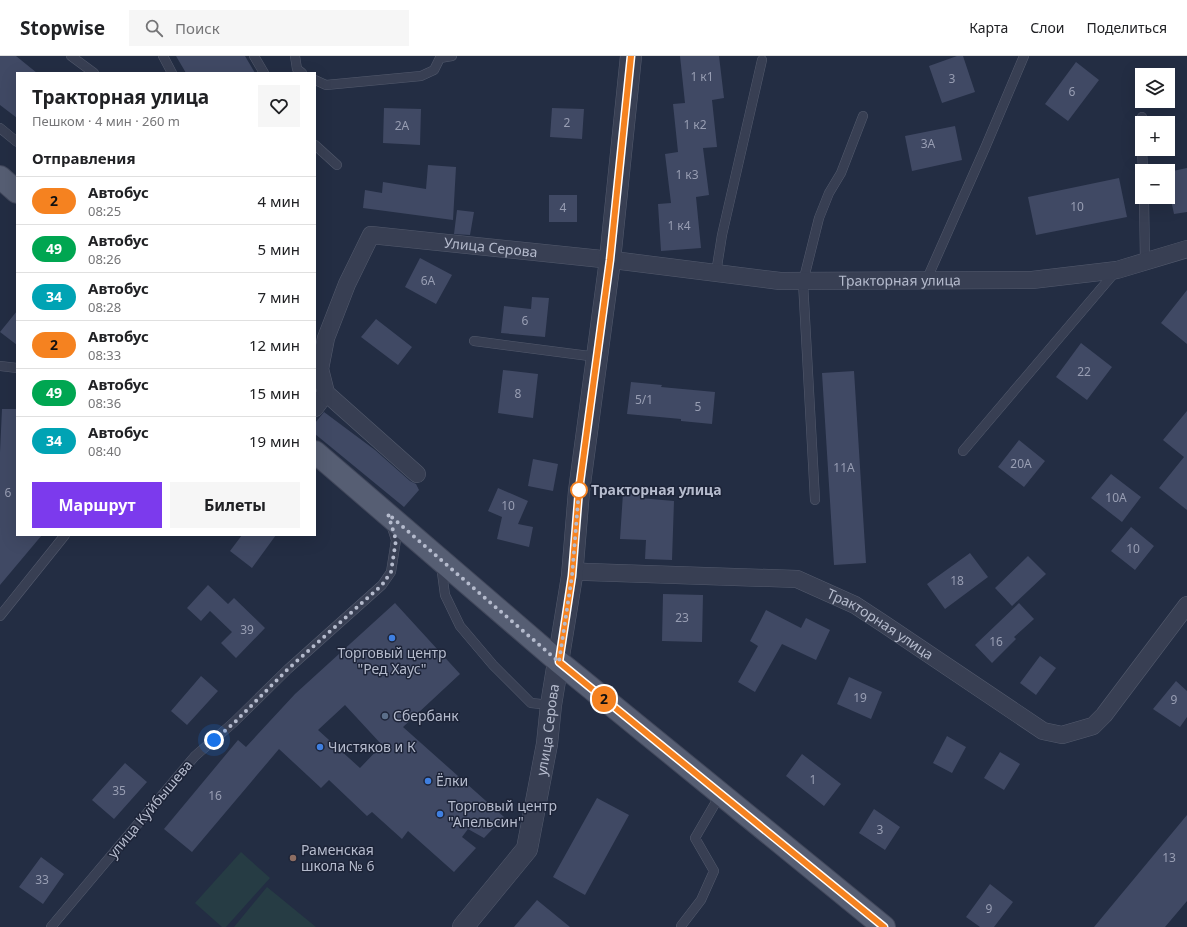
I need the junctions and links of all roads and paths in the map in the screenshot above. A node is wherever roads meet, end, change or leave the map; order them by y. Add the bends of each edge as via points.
1 (71, 56) edge
2 (163, 56) edge
3 (254, 56) edge
4 (295, 56) edge
5 (452, 56) edge
6 (631, 56) edge
7 (1024, 56) edge
8 (440, 57) edge
9 (762, 60) dead end
10 (93, 72) edge
11 (171, 72) edge
12 (263, 72) edge
13 (301, 72) edge
14 (316, 80) edge
15 (863, 116) dead end
16 (0, 128) edge
17 (16, 141) edge
18 (316, 146) edge
19 (337, 165) dead end
20 (0, 177) edge
21 (16, 191) edge
22 (1144, 204) edge
23 (1187, 249) edge
24 (610, 260) junction
25 (1145, 262) junction
26 (1117, 270) junction
27 (716, 273) junction
28 (926, 281) junction
29 (803, 282) junction
30 (474, 341) dead end
31 (597, 357) junction
32 (0, 366) edge
33 (317, 367) edge
34 (16, 368) edge
35 (326, 393) junction
36 (316, 407) edge
37 (963, 450) dead end
38 (316, 453) edge
39 (417, 474) dead end
40 (814, 500) dead end
41 (388, 514) junction
42 (64, 536) edge
43 (441, 560) junction
44 (572, 570) junction
45 (1187, 605) edge
46 (0, 616) edge
47 (559, 662) junction
48 (551, 705) junction
49 (720, 795) junction
50 (681, 926) dead end
51 (51, 927) edge
52 (463, 927) edge
53 (884, 927) edge

1 - 10 lane
2 - 11 lane
3 - 12 lane
4 - 13 lane via 297,69
5 - 8 lane
6 - 24 street, улица Серова
7 - 28 lane
8 - 14 lane via 434,70 421,76 326,85
9 - 27 lane via 722,235
15 - 29 lane via 841,173 819,218
16 - 17 lane
18 - 19 lane
20 - 21 main road
22 - 25 lane
23 - 25 street, Тракторная улица
24 - 27 street, Тракторная улица
24 - 31 street, улица Серова
24 - 33 street, Улица Серова via 371,235 348,284
25 - 26 street, Тракторная улица
26 - 28 street, Тракторная улица via 1032,280
26 - 37 lane
27 - 29 street, Тракторная улица
28 - 29 street, Тракторная улица
29 - 40 lane
30 - 31 lane
31 - 44 street, улица Серова via 579,490
32 - 34 lane
33 - 35 street
35 - 36 street
35 - 39 street
38 - 41 main road
41 - 43 main road
41 - 51 lane, улица Куйбышева via 396,540 391,572 382,585 195,756
42 - 46 lane
43 - 47 main road
43 - 48 lane via 445,595 460,626 493,665 531,703
44 - 45 street, Тракторная улица via 797,579 860,609 1043,731 1062,735 1093,726 1104,715
44 - 47 street, улица Серова
47 - 48 street, улица Серова
47 - 49 main road
48 - 52 street, улица Серова via 549,734 527,849
49 - 50 lane via 695,838 714,871 701,900
49 - 53 main road

